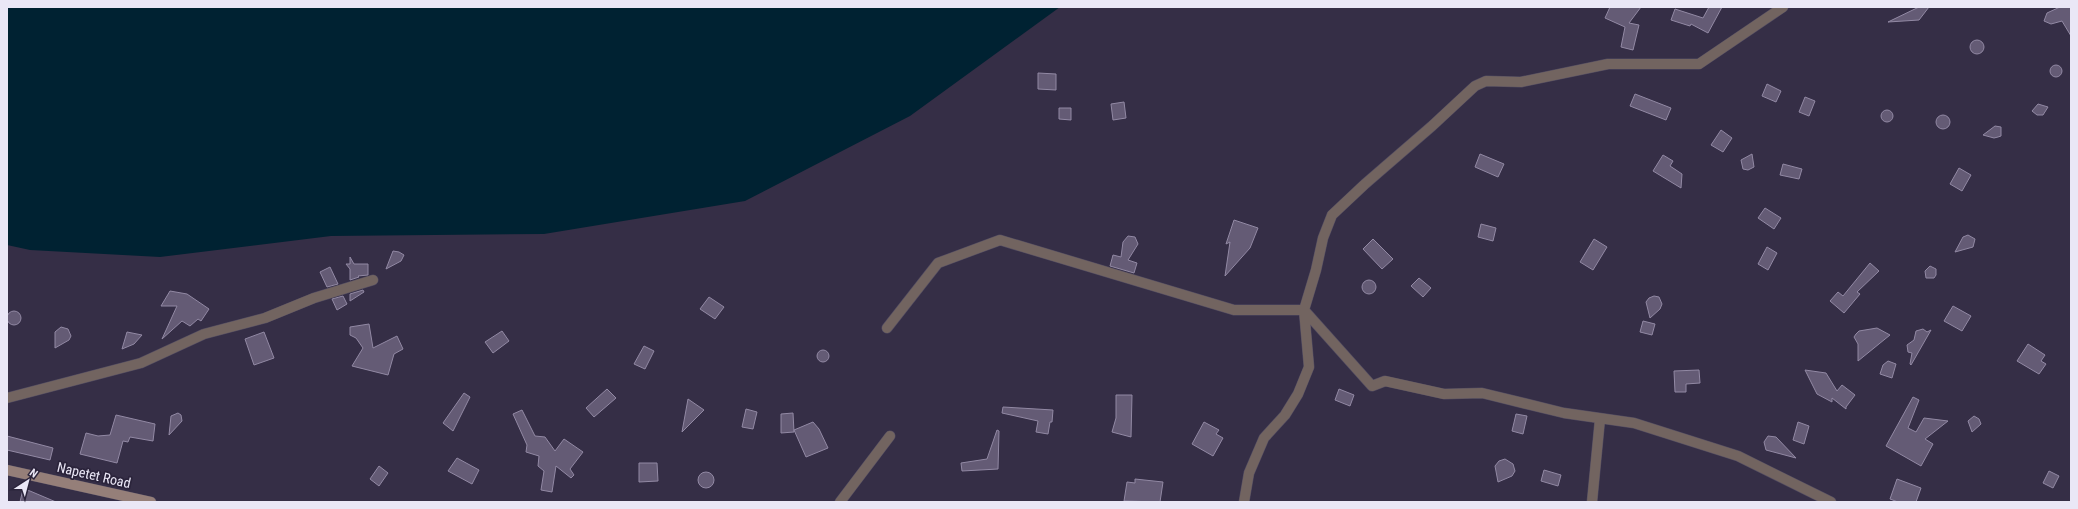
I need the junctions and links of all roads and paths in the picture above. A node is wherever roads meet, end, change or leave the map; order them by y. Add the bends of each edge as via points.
1 (1783, 7) edge
2 (373, 280) dead end
3 (1304, 310) junction
4 (887, 328) dead end
5 (7, 398) edge
6 (1600, 419) junction
7 (890, 436) dead end
8 (7, 470) edge
9 (151, 502) edge
10 (840, 502) edge
11 (1244, 502) edge
12 (1592, 502) edge
13 (1831, 502) edge

1 - 3 street via 1699,64 1608,64 1521,82 1486,81 1475,86 1332,215 1323,238
2 - 5 street via 314,298 265,318 204,334 141,362
3 - 4 street via 1234,310 1000,240 938,263
3 - 6 street via 1372,386 1385,381 1444,394 1482,393
3 - 11 street via 1309,367 1298,394 1285,415 1264,438 1249,473
6 - 12 street
6 - 13 street via 1634,423 1738,456
7 - 10 street
8 - 9 main road, Napetet Road

